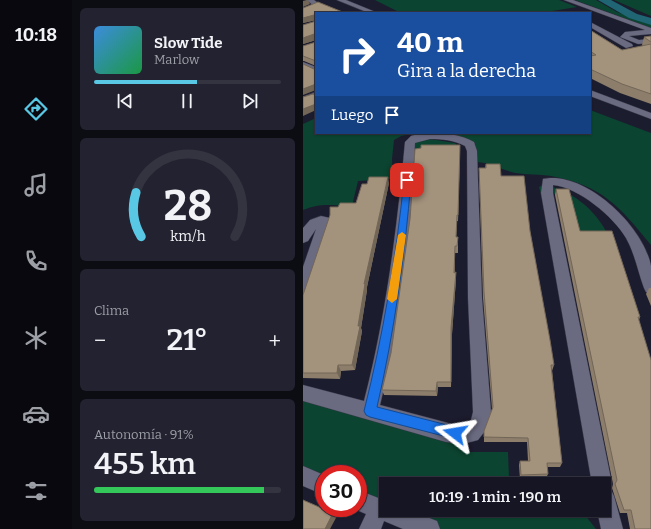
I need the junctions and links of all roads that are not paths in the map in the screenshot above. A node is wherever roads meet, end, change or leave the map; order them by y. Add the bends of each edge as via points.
1 (309, 0) edge
2 (340, 0) edge
3 (567, 0) edge
4 (303, 10) edge
5 (372, 12) edge
6 (591, 24) edge
7 (651, 32) edge
8 (623, 40) junction
9 (651, 40) edge
10 (637, 50) edge
11 (303, 64) edge
12 (315, 68) edge
13 (303, 71) edge
14 (591, 93) edge
15 (315, 95) edge
16 (303, 100) edge
17 (651, 116) edge
18 (303, 238) edge
19 (303, 288) edge
20 (651, 288) edge
21 (303, 393) edge
22 (370, 411) junction
23 (303, 476) edge
24 (601, 477) edge
25 (315, 481) edge
26 (367, 504) edge
27 (379, 509) joint
28 (399, 517) edge
29 (609, 517) edge
30 (370, 529) edge
31 (429, 529) edge
32 (612, 529) edge

1 - 4 street via 318,5
2 - 5 street
3 - 7 street
6 - 8 street
7 - 8 street
8 - 9 street
8 - 10 street
11 - 12 street
12 - 13 street
14 - 17 street
15 - 16 street
18 - 19 street via 315,222 325,221
20 - 24 street via 631,234 613,214 597,200 577,189 557,182 547,182 562,281
21 - 22 street
22 - 22 street via 383,358 404,225 410,142 413,138 428,136 464,140 470,144 472,151 475,298 482,412 480,426 463,435
23 - 25 street
26 - 27 street
27 - 30 street
28 - 31 street
29 - 32 street

